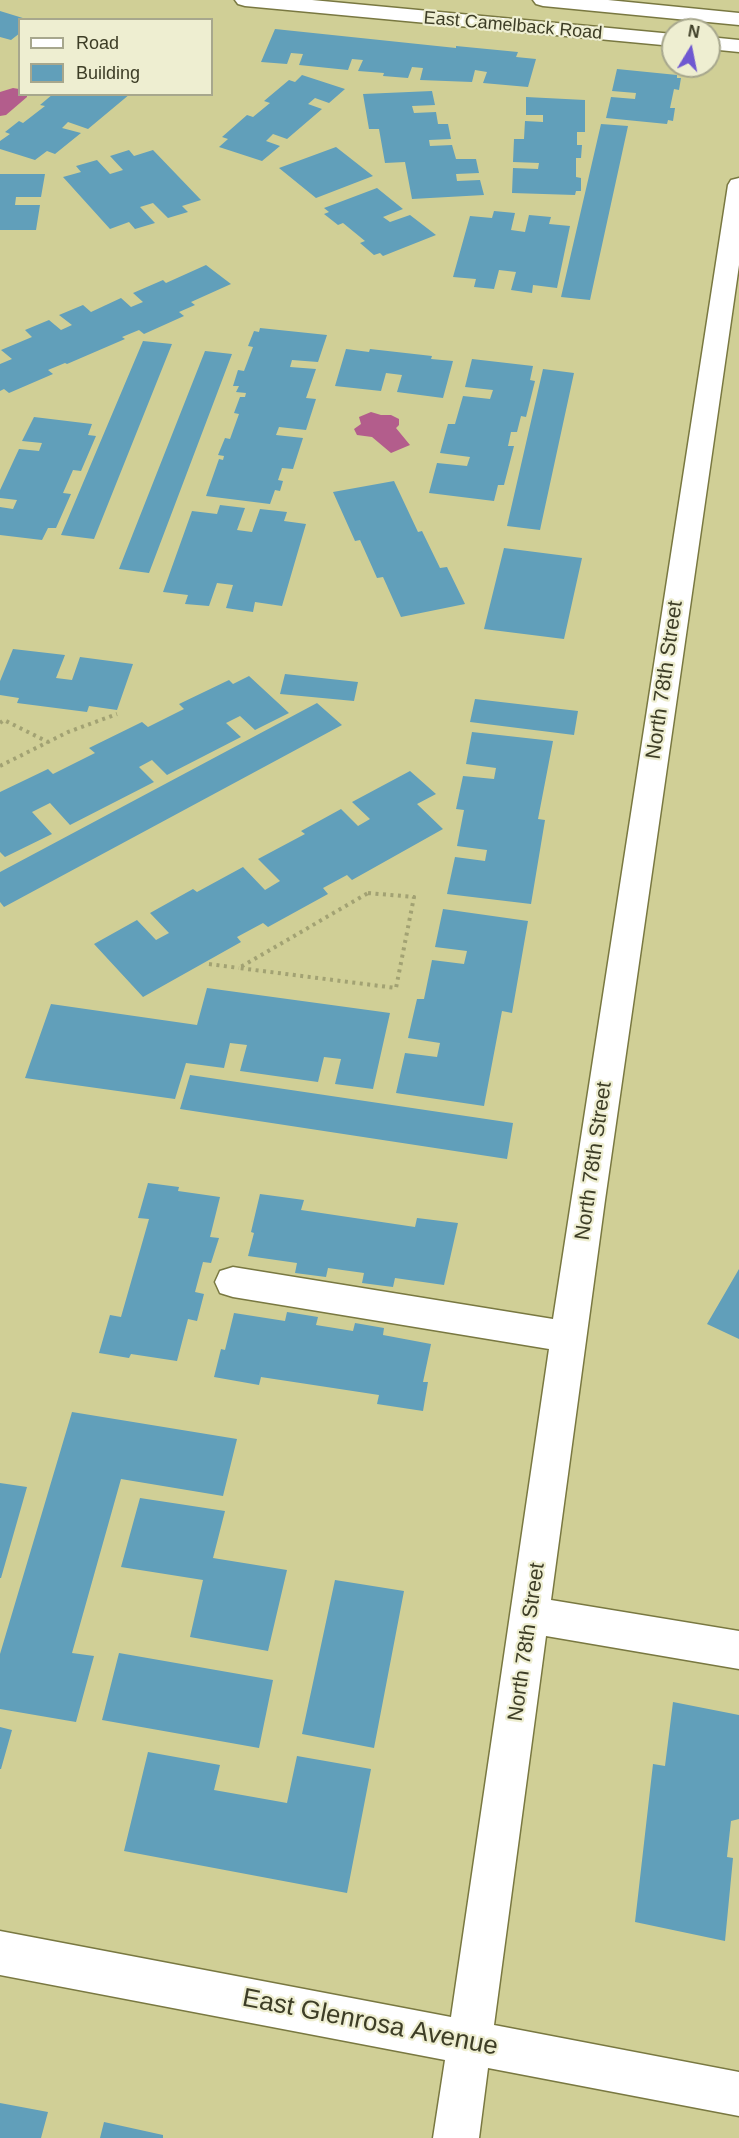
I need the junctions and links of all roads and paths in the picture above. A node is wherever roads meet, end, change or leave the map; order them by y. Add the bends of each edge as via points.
1 (245, 0) edge
2 (543, 0) edge
3 (287, 2) edge
4 (739, 19) edge
5 (661, 39) edge
6 (721, 44) edge
7 (739, 46) edge
8 (739, 184) edge
9 (117, 714) dead end
10 (0, 723) edge
11 (48, 742) dead end
12 (0, 766) edge
13 (209, 964) dead end
14 (239, 968) junction
15 (233, 1282) dead end
16 (570, 1337) junction
17 (531, 1615) junction
18 (739, 1650) edge
19 (0, 1953) edge
20 (470, 2042) junction
21 (739, 2094) edge
22 (456, 2138) edge

1 - 3 street, East Camelback Road
2 - 4 street, East Camelback Road
3 - 5 street, East Camelback Road
6 - 7 street
8 - 16 street, North 78th Street
9 - 12 path via 68,732
10 - 11 path via 4,720
13 - 14 path
14 - 14 path via 396,987 414,897 368,893
15 - 16 street
16 - 17 street, North 78th Street
17 - 18 street
17 - 20 street, North 78th Street
19 - 20 street, East Glenrosa Avenue
20 - 21 street, East Glenrosa Avenue
20 - 22 street, North 78th Street

